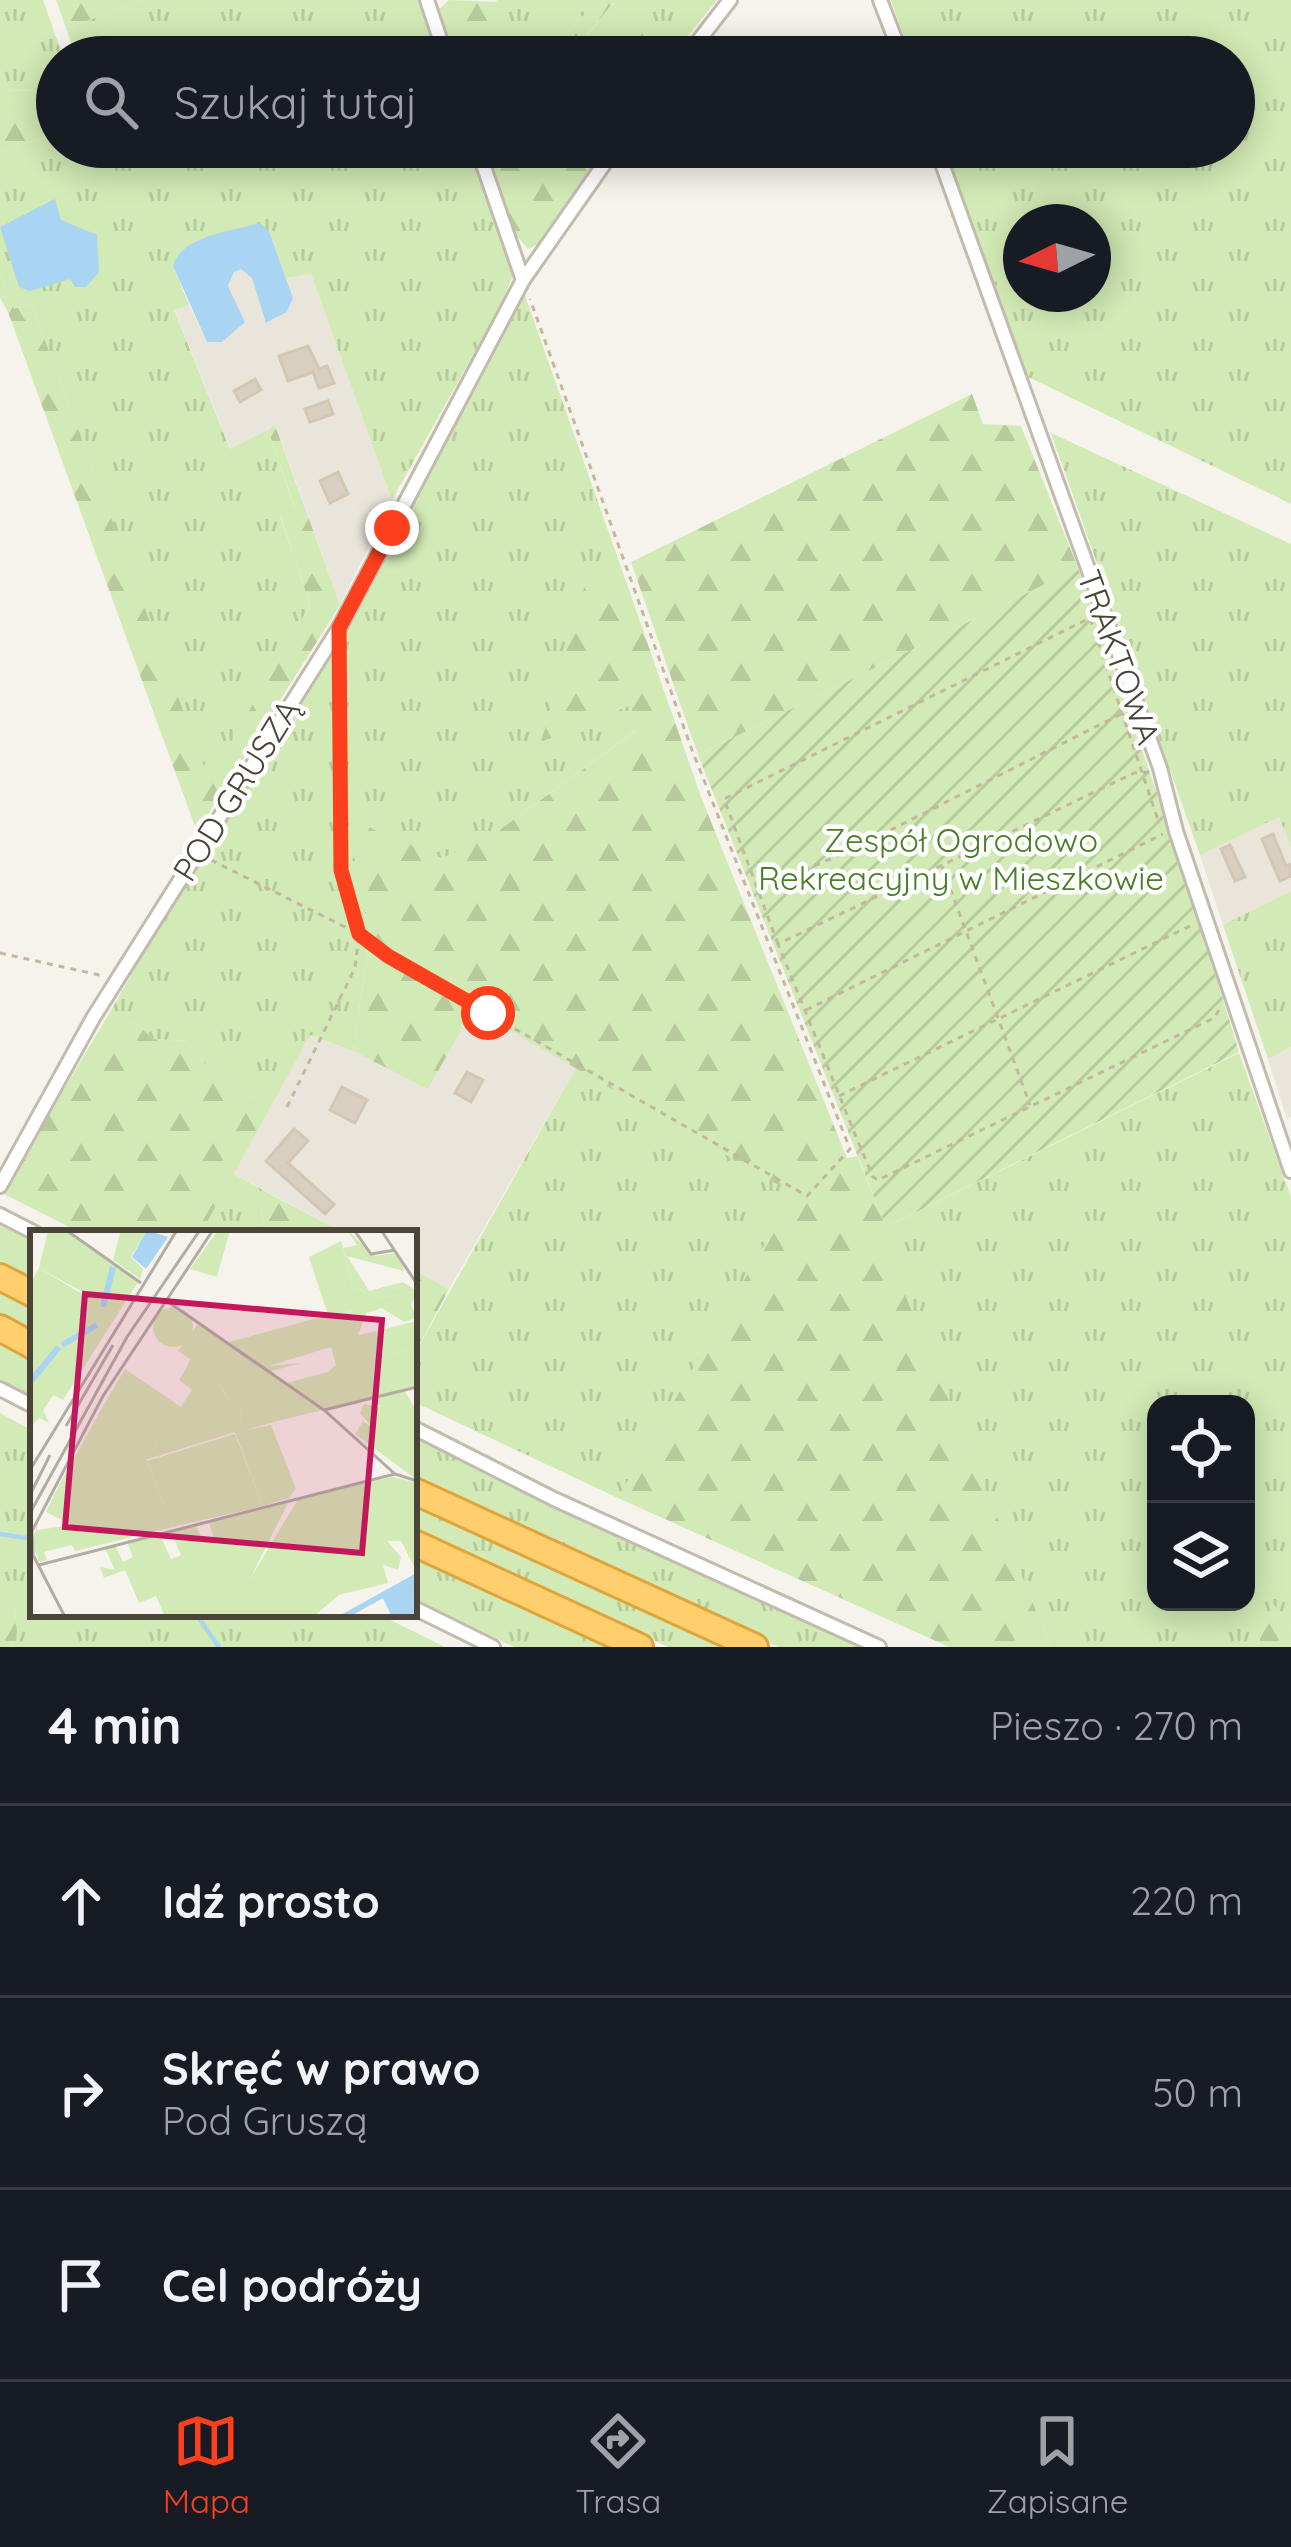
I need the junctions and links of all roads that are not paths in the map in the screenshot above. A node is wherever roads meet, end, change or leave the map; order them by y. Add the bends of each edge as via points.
1 (427, 0) edge
2 (730, 0) edge
3 (880, 0) edge
4 (439, 36) edge
5 (702, 36) edge
6 (894, 36) edge
7 (484, 168) edge
8 (601, 168) edge
9 (944, 168) edge
10 (523, 280) junction
11 (1291, 1171) edge
12 (0, 1186) edge
13 (0, 1215) edge
14 (30, 1230) edge
15 (0, 1276) edge
16 (30, 1292) edge
17 (0, 1328) edge
18 (30, 1344) edge
19 (0, 1388) edge
20 (30, 1404) edge
21 (417, 1430) edge
22 (417, 1491) edge
23 (417, 1544) edge
24 (417, 1609) edge
25 (493, 1647) edge
26 (640, 1647) edge
27 (755, 1647) edge
28 (879, 1647) edge

1 - 4 street
2 - 5 street
3 - 6 street
7 - 10 street
8 - 10 street, POD GRUSZĄ
9 - 11 street, TRAKTOWA via 1160,768
10 - 12 street, POD GRUSZĄ via 339,628 195,852
13 - 14 street
15 - 16 highway
17 - 18 highway
19 - 20 street
21 - 28 street
22 - 27 highway
23 - 26 highway
24 - 25 street

